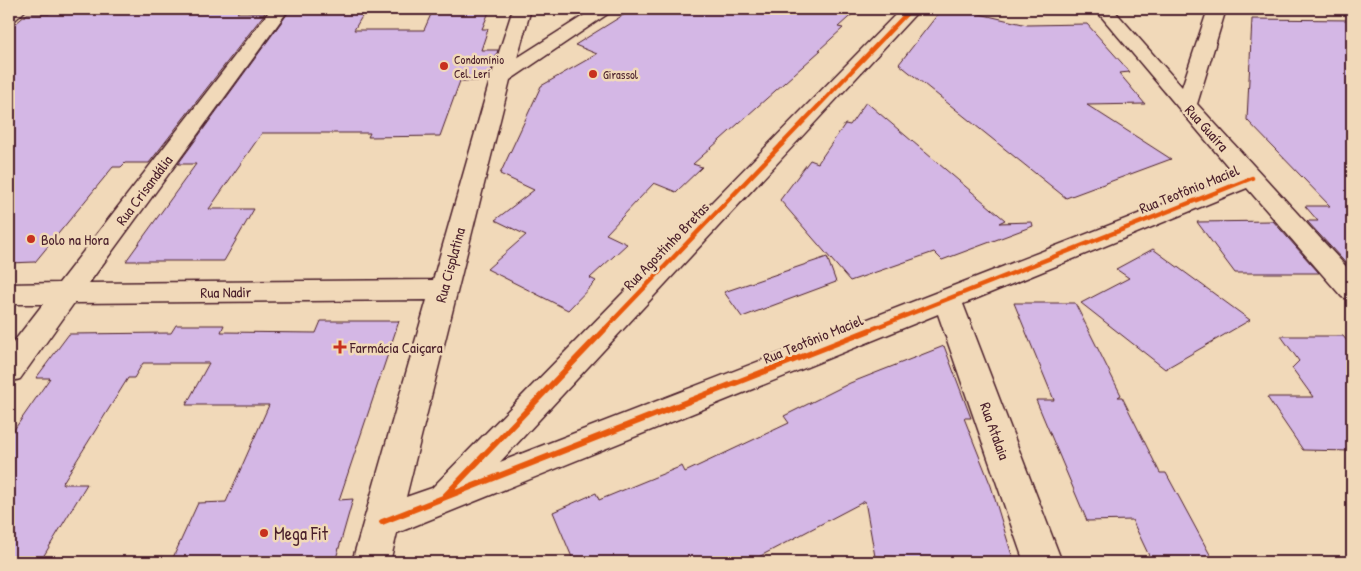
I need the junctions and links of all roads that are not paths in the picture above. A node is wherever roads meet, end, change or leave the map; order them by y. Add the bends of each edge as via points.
1 (18, 9) edge
2 (280, 9) edge
3 (522, 9) edge
4 (606, 9) edge
5 (911, 9) edge
6 (1104, 9) edge
7 (1216, 9) edge
8 (9, 16) edge
9 (501, 77) junction
10 (1186, 105) junction
11 (1252, 178) junction
12 (444, 290) junction
13 (1352, 290) edge
14 (9, 294) edge
15 (66, 294) junction
16 (947, 299) junction
17 (9, 370) edge
18 (440, 501) junction
19 (382, 522) junction
20 (371, 562) edge
21 (1043, 562) edge

1 - 8 street
2 - 15 street, Rua Crisandália
3 - 9 street, Rua Cisplatina
4 - 9 street
5 - 18 street, Rua Agostinho Bretas
6 - 10 street, Rua Guaíra
7 - 10 street
9 - 12 street, Rua Cisplatina
10 - 11 street, Rua Guaíra
11 - 13 street, Rua Guaíra
11 - 16 street, Rua Teotônio Maciel
12 - 15 street, Rua Nadir
12 - 19 street, Rua Cisplatina
14 - 15 street, Rua Nadir
15 - 17 street, Rua Crisandália
16 - 18 street, Rua Teotônio Maciel
16 - 21 street, Rua Atalaia
18 - 19 street, Rua Teotônio Maciel
19 - 20 street, Rua Cisplatina

